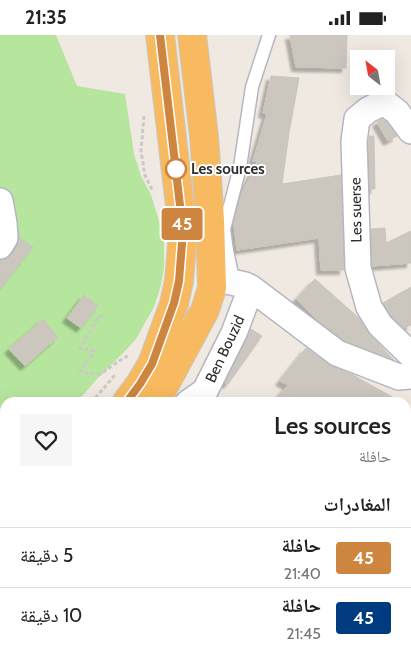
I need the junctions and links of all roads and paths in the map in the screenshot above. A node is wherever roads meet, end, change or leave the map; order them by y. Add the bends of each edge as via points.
1 (160, 35) edge
2 (192, 35) edge
3 (269, 35) edge
4 (144, 109) dead end
5 (411, 131) edge
6 (157, 200) dead end
7 (0, 201) edge
8 (0, 246) edge
9 (232, 283) junction
10 (103, 315) dead end
11 (134, 349) dead end
12 (130, 355) junction
13 (411, 355) edge
14 (126, 363) dead end
15 (120, 369) dead end
16 (411, 376) edge
17 (96, 397) edge
18 (130, 397) edge
19 (158, 397) edge
20 (196, 397) edge

1 - 18 highway via 183,231 179,281 152,364
2 - 9 highway via 210,220
3 - 9 lane via 252,87 240,167 224,229
4 - 6 path via 142,151 145,175
5 - 13 street, Les suerse via 397,112 384,102 357,119 354,141 358,268 369,307 380,325
7 - 8 street via 5,238
9 - 16 street via 337,353 399,377
9 - 19 highway via 212,288 205,311
9 - 20 street, Ben Bouzid via 234,333 205,391
10 - 12 path via 80,348 94,351 80,372 101,374
11 - 12 path
12 - 14 path
15 - 17 path

